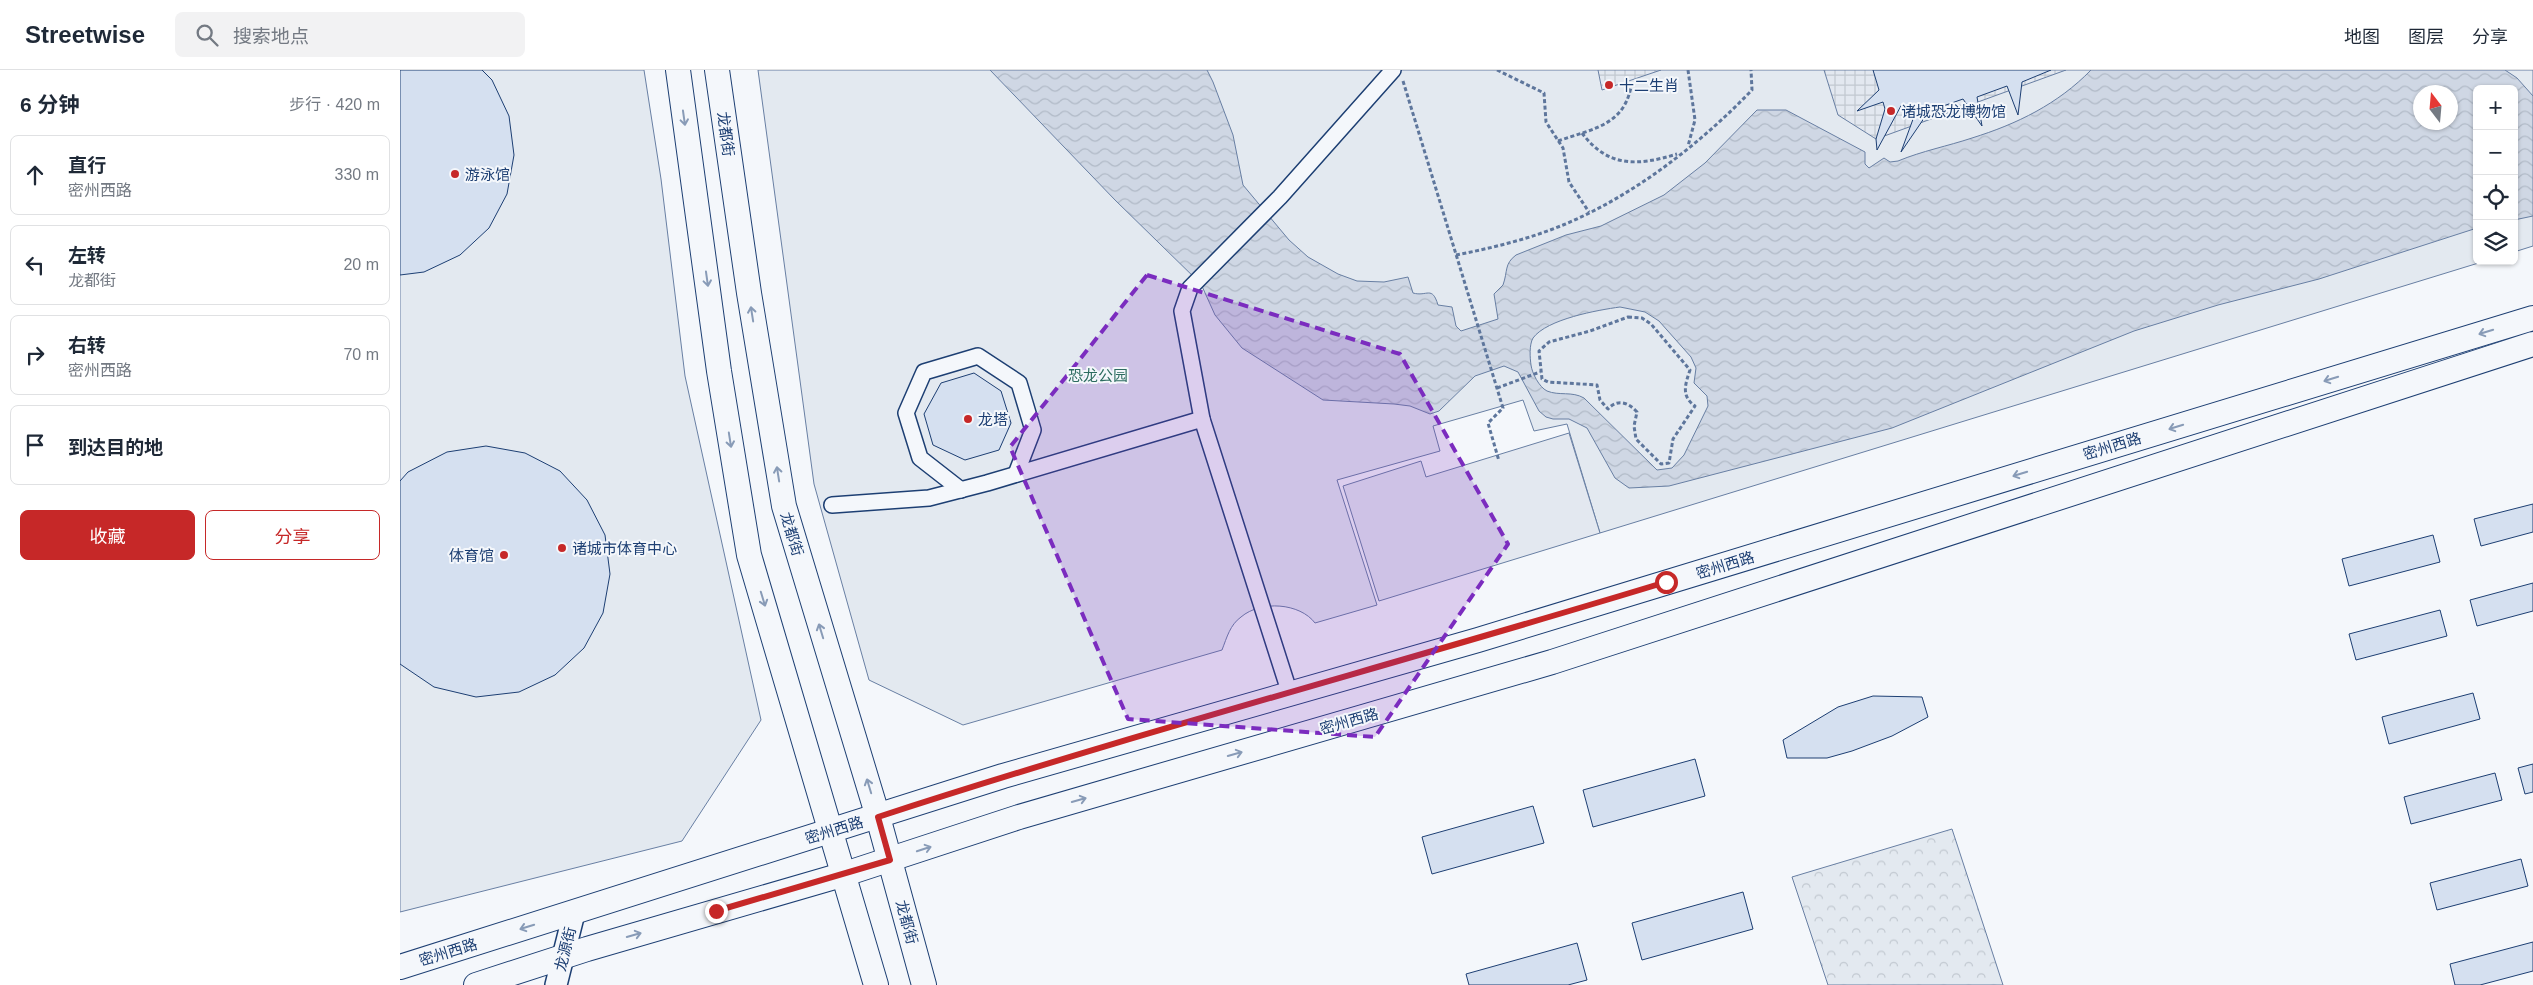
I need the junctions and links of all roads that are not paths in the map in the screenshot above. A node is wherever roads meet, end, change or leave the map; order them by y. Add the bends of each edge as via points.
1 (678, 70) edge
2 (717, 70) edge
3 (1398, 75) edge
4 (2533, 318) edge
5 (2533, 344) edge
6 (1202, 419) junction
7 (1016, 474) junction
8 (961, 490) junction
9 (832, 505) dead end
10 (1290, 694) junction
11 (878, 817) junction
12 (832, 831) junction
13 (890, 860) junction
14 (844, 874) junction
15 (574, 912) junction
16 (562, 958) junction
17 (400, 967) edge
18 (476, 985) edge
19 (556, 985) edge
20 (876, 985) edge
21 (924, 985) edge

1 -> 12 main road via 719,371 749,555
11 -> 2 main road, 龙都街 via 784,506
3 - 6 street via 1190,288 1182,311
4 -> 10 main road, 密州西路 via 1478,640
13 -> 5 main road, 密州西路 via 1028,814 1552,662
6 - 7 street
6 - 10 street
7 - 8 street
7 - 8 street via 1033,430 1019,383 978,356 924,372 906,413 920,458
8 - 9 street via 929,498
10 - 11 main road, 密州西路 via 1003,776
11 - 12 main road, 密州西路
11 - 13 main road, 龙都街
12 - 14 main road
12 - 15 main road, 密州西路
13 - 14 main road, 密州西路
13 - 21 main road, 龙都街
16 -> 14 main road, 密州西路
14 - 20 main road
15 - 16 main road, 龙源街
15 -> 17 main road, 密州西路
16 - 18 main road, 密州西路
16 - 19 main road, 龙源街

